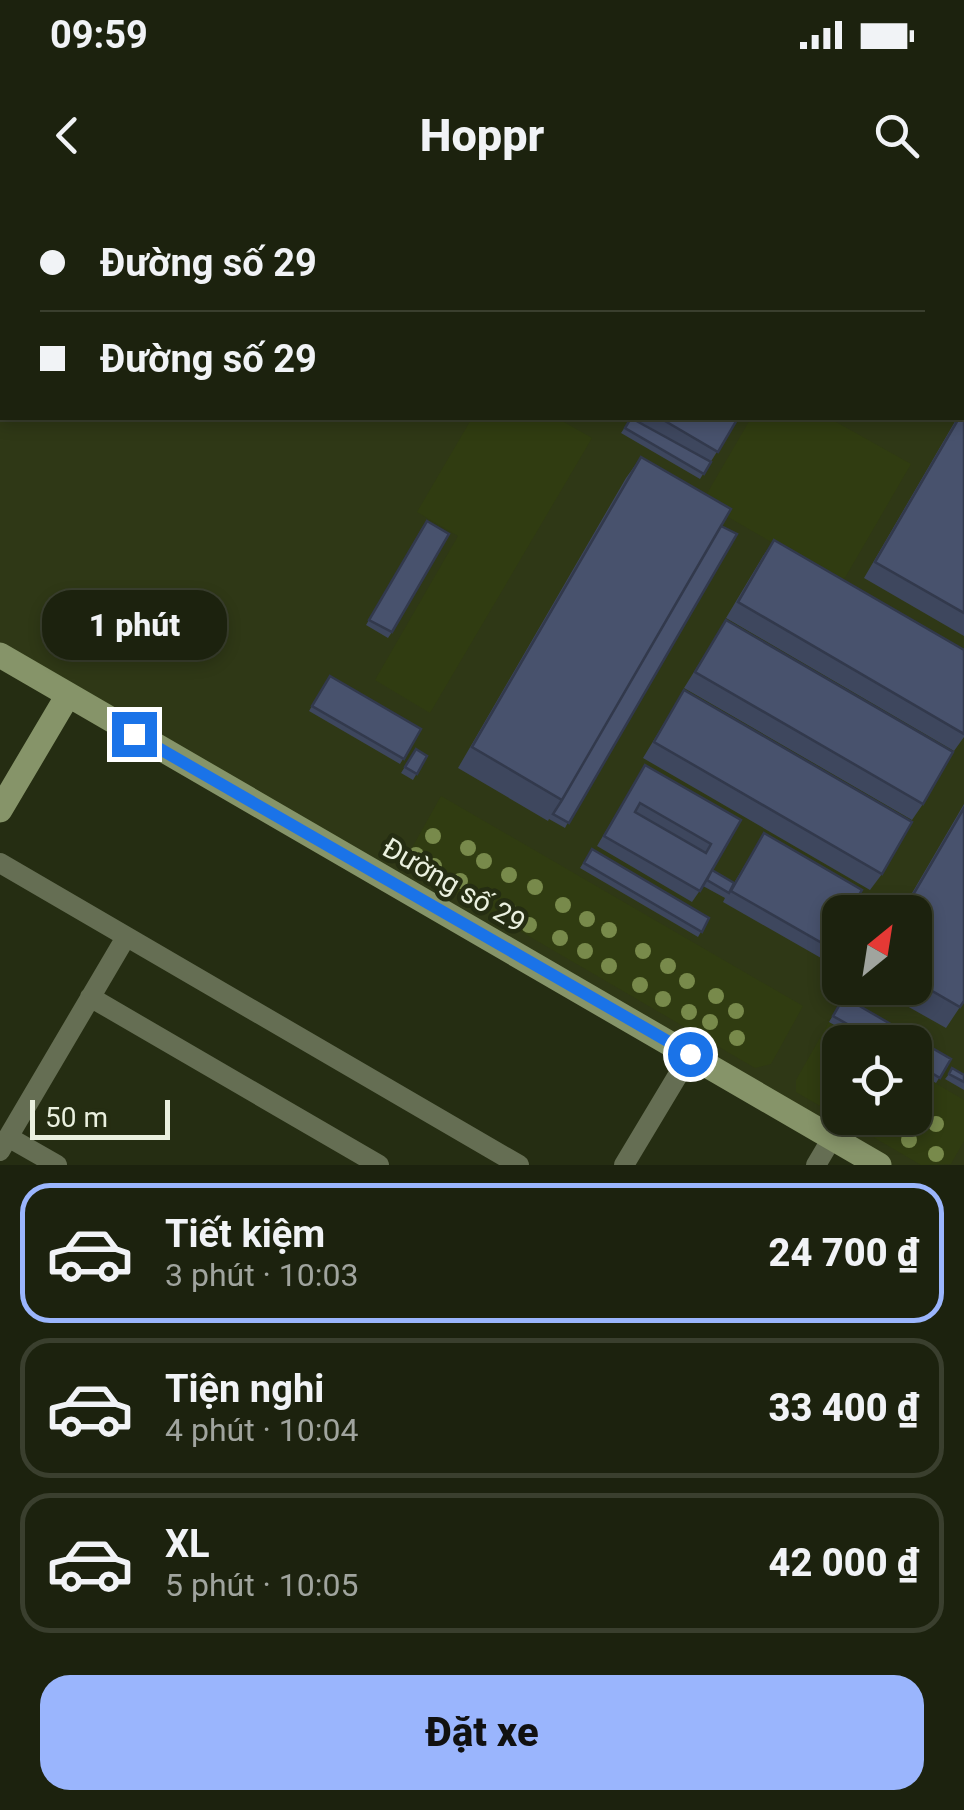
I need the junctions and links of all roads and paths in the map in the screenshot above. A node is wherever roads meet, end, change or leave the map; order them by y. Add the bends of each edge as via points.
1 (0, 655) edge
2 (68, 695) junction
3 (0, 810) edge
4 (0, 863) edge
5 (126, 936) junction
6 (90, 998) junction
7 (690, 1054) junction
8 (832, 1138) junction
9 (4, 1144) edge
10 (58, 1165) edge
11 (378, 1165) edge
12 (519, 1165) edge
13 (624, 1165) edge
14 (816, 1165) edge
15 (879, 1165) edge

1 - 2 street, Đường số 29
2 - 3 street
2 - 7 street, Đường số 29
4 - 5 street
5 - 6 street
5 - 12 street
6 - 9 street
6 - 11 street
7 - 8 street, Đường số 29
7 - 13 street
8 - 14 street
8 - 15 street, Đường số 29
9 - 10 street

